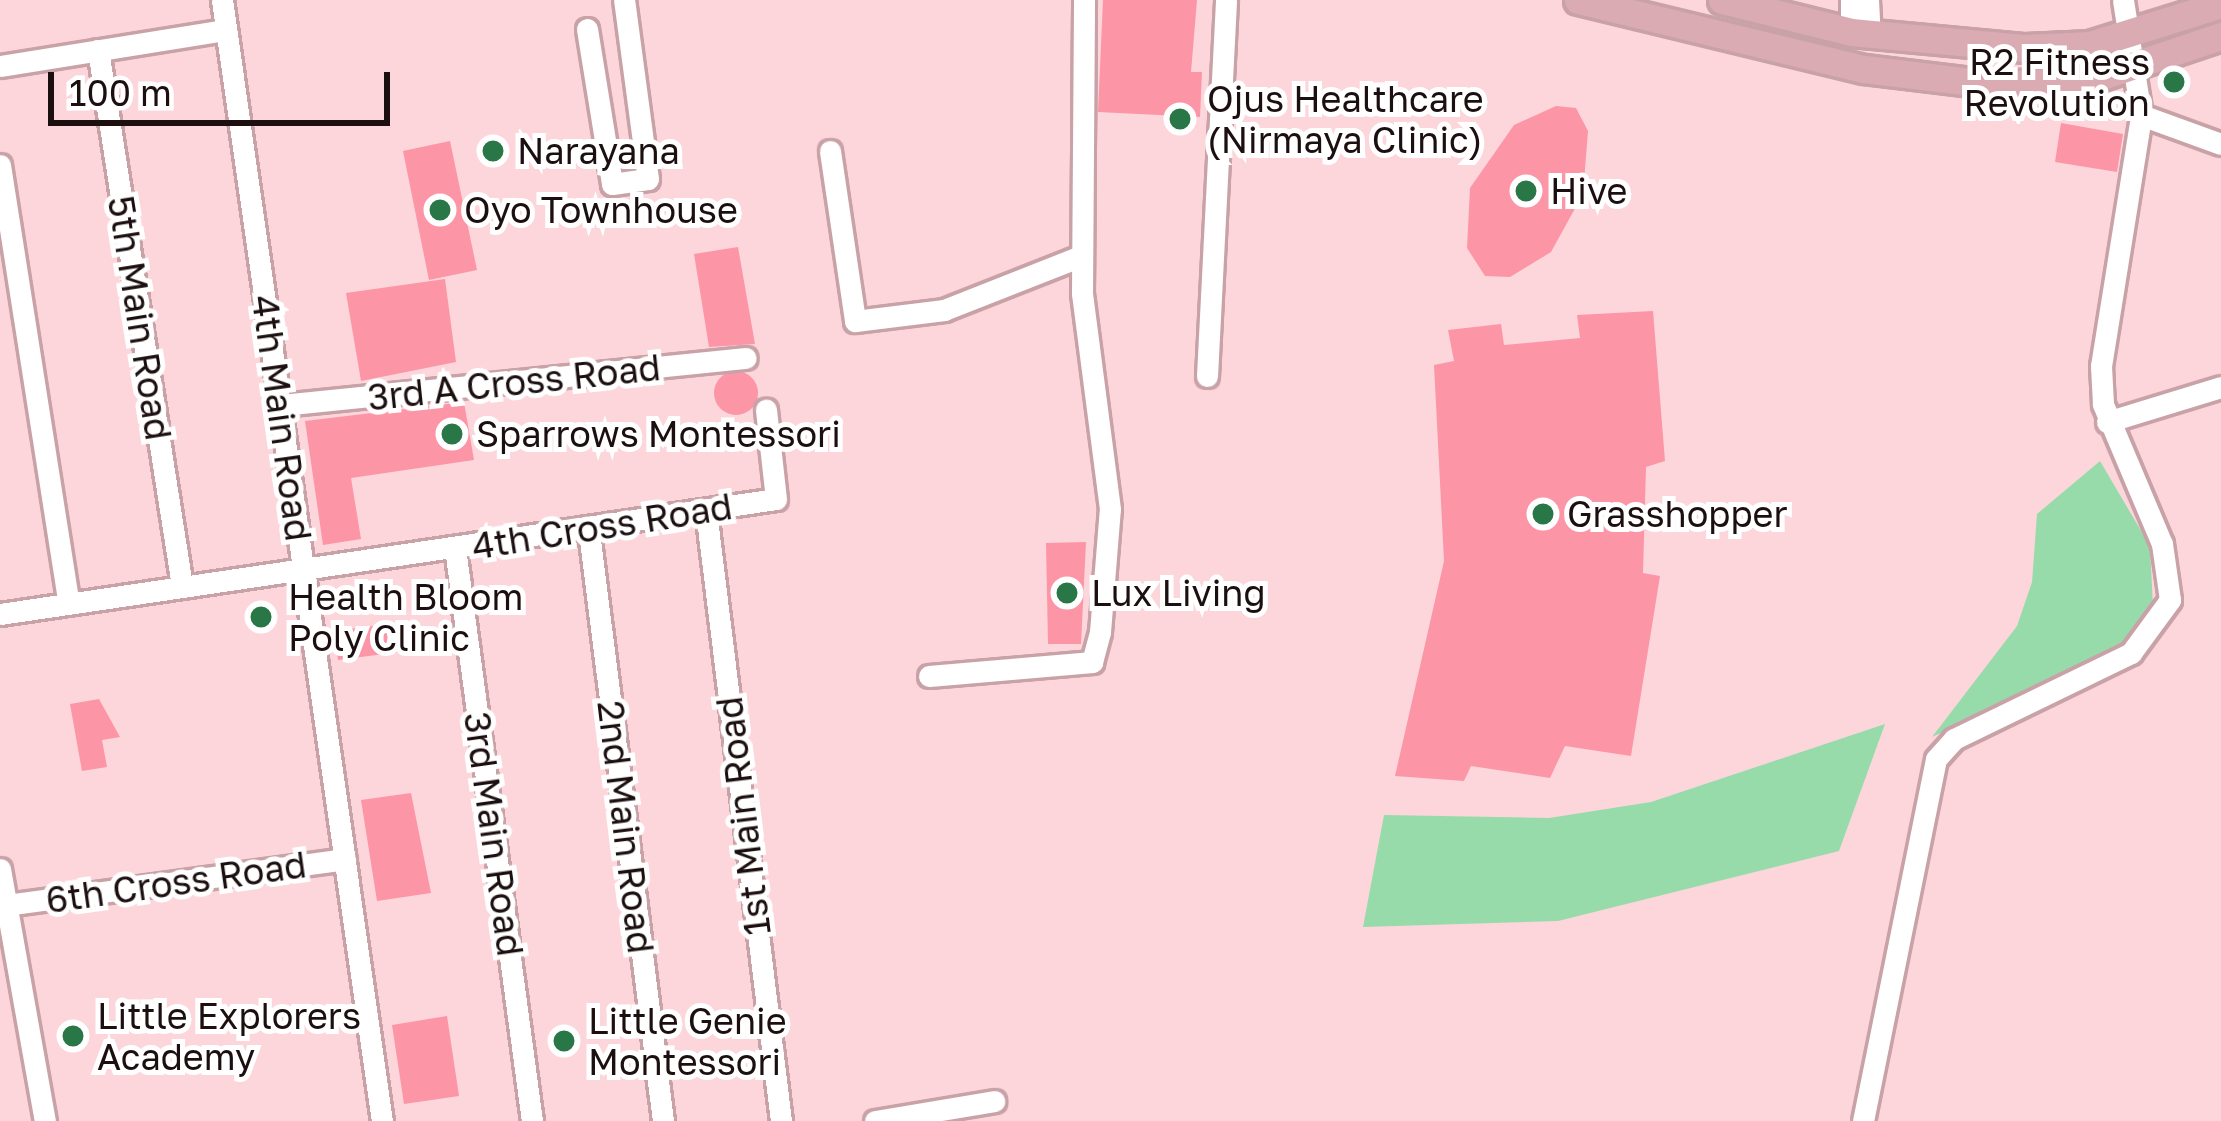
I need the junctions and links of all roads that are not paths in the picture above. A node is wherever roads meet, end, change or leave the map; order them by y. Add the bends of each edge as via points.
1 (222, 0) edge
2 (624, 0) edge
3 (1084, 0) edge
4 (1226, 0) edge
5 (1578, 0) edge
6 (1722, 0) edge
7 (1851, 0) edge
8 (1868, 0) edge
9 (2123, 0) edge
10 (2221, 4) edge
11 (587, 29) dead end
12 (226, 30) junction
13 (1860, 33) junction
14 (2221, 36) edge
15 (2125, 37) junction
16 (98, 50) junction
17 (0, 67) edge
18 (2131, 70) junction
19 (2141, 115) junction
20 (2221, 144) edge
21 (830, 151) dead end
22 (0, 165) edge
23 (1081, 256) junction
24 (746, 358) dead end
25 (1207, 376) dead end
26 (2221, 387) edge
27 (282, 405) junction
28 (766, 410) dead end
29 (2107, 422) junction
30 (706, 512) junction
31 (590, 532) junction
32 (455, 548) junction
33 (303, 568) junction
34 (182, 586) junction
35 (69, 604) junction
36 (0, 614) edge
37 (928, 676) dead end
38 (345, 859) junction
39 (0, 869) edge
40 (6, 905) junction
41 (994, 1101) dead end
42 (923, 1116) edge
43 (45, 1121) edge
44 (382, 1121) edge
45 (532, 1121) edge
46 (663, 1121) edge
47 (781, 1121) edge
48 (875, 1121) edge
49 (1863, 1121) edge

1 - 12 street, 4th Main Road
2 - 11 street via 648,179 612,184
3 - 23 street
4 - 25 street
5 - 18 main road via 1915,79 1997,85
6 - 13 main road
7 - 13 street
8 - 13 street
9 - 15 street
10 - 15 main road
12 - 16 street
12 - 27 street, 4th Main Road
13 - 15 main road via 2025,48
14 - 18 main road
15 - 18 street
16 - 17 street
16 - 34 street, 5th Main Road
18 - 19 street
19 - 20 street
19 - 29 street via 2101,366
21 - 23 street via 855,322 944,310
22 - 35 street
23 - 37 street via 1110,509 1092,662
24 - 27 street, 3rd A Cross Road
26 - 29 street
27 - 33 street, 4th Main Road
28 - 30 street, 4th Cross Road via 776,499
29 - 49 street via 2162,544 2170,601 2131,653 1954,739 1936,758
30 - 31 street, 4th Cross Road
30 - 47 street, 1st Main Road
31 - 32 street, 4th Cross Road
31 - 46 street, 2nd Main Road
32 - 33 street, 4th Cross Road
32 - 45 street, 3rd Main Road
33 - 34 street, 4th Cross Road
33 - 38 street, 4th Main Road
34 - 35 street, 4th Cross Road
35 - 36 street, 4th Cross Road
38 - 40 street, 6th Cross Road
38 - 44 street, 4th Main Road
39 - 40 street
40 - 43 street
41 - 42 street
42 - 48 street

